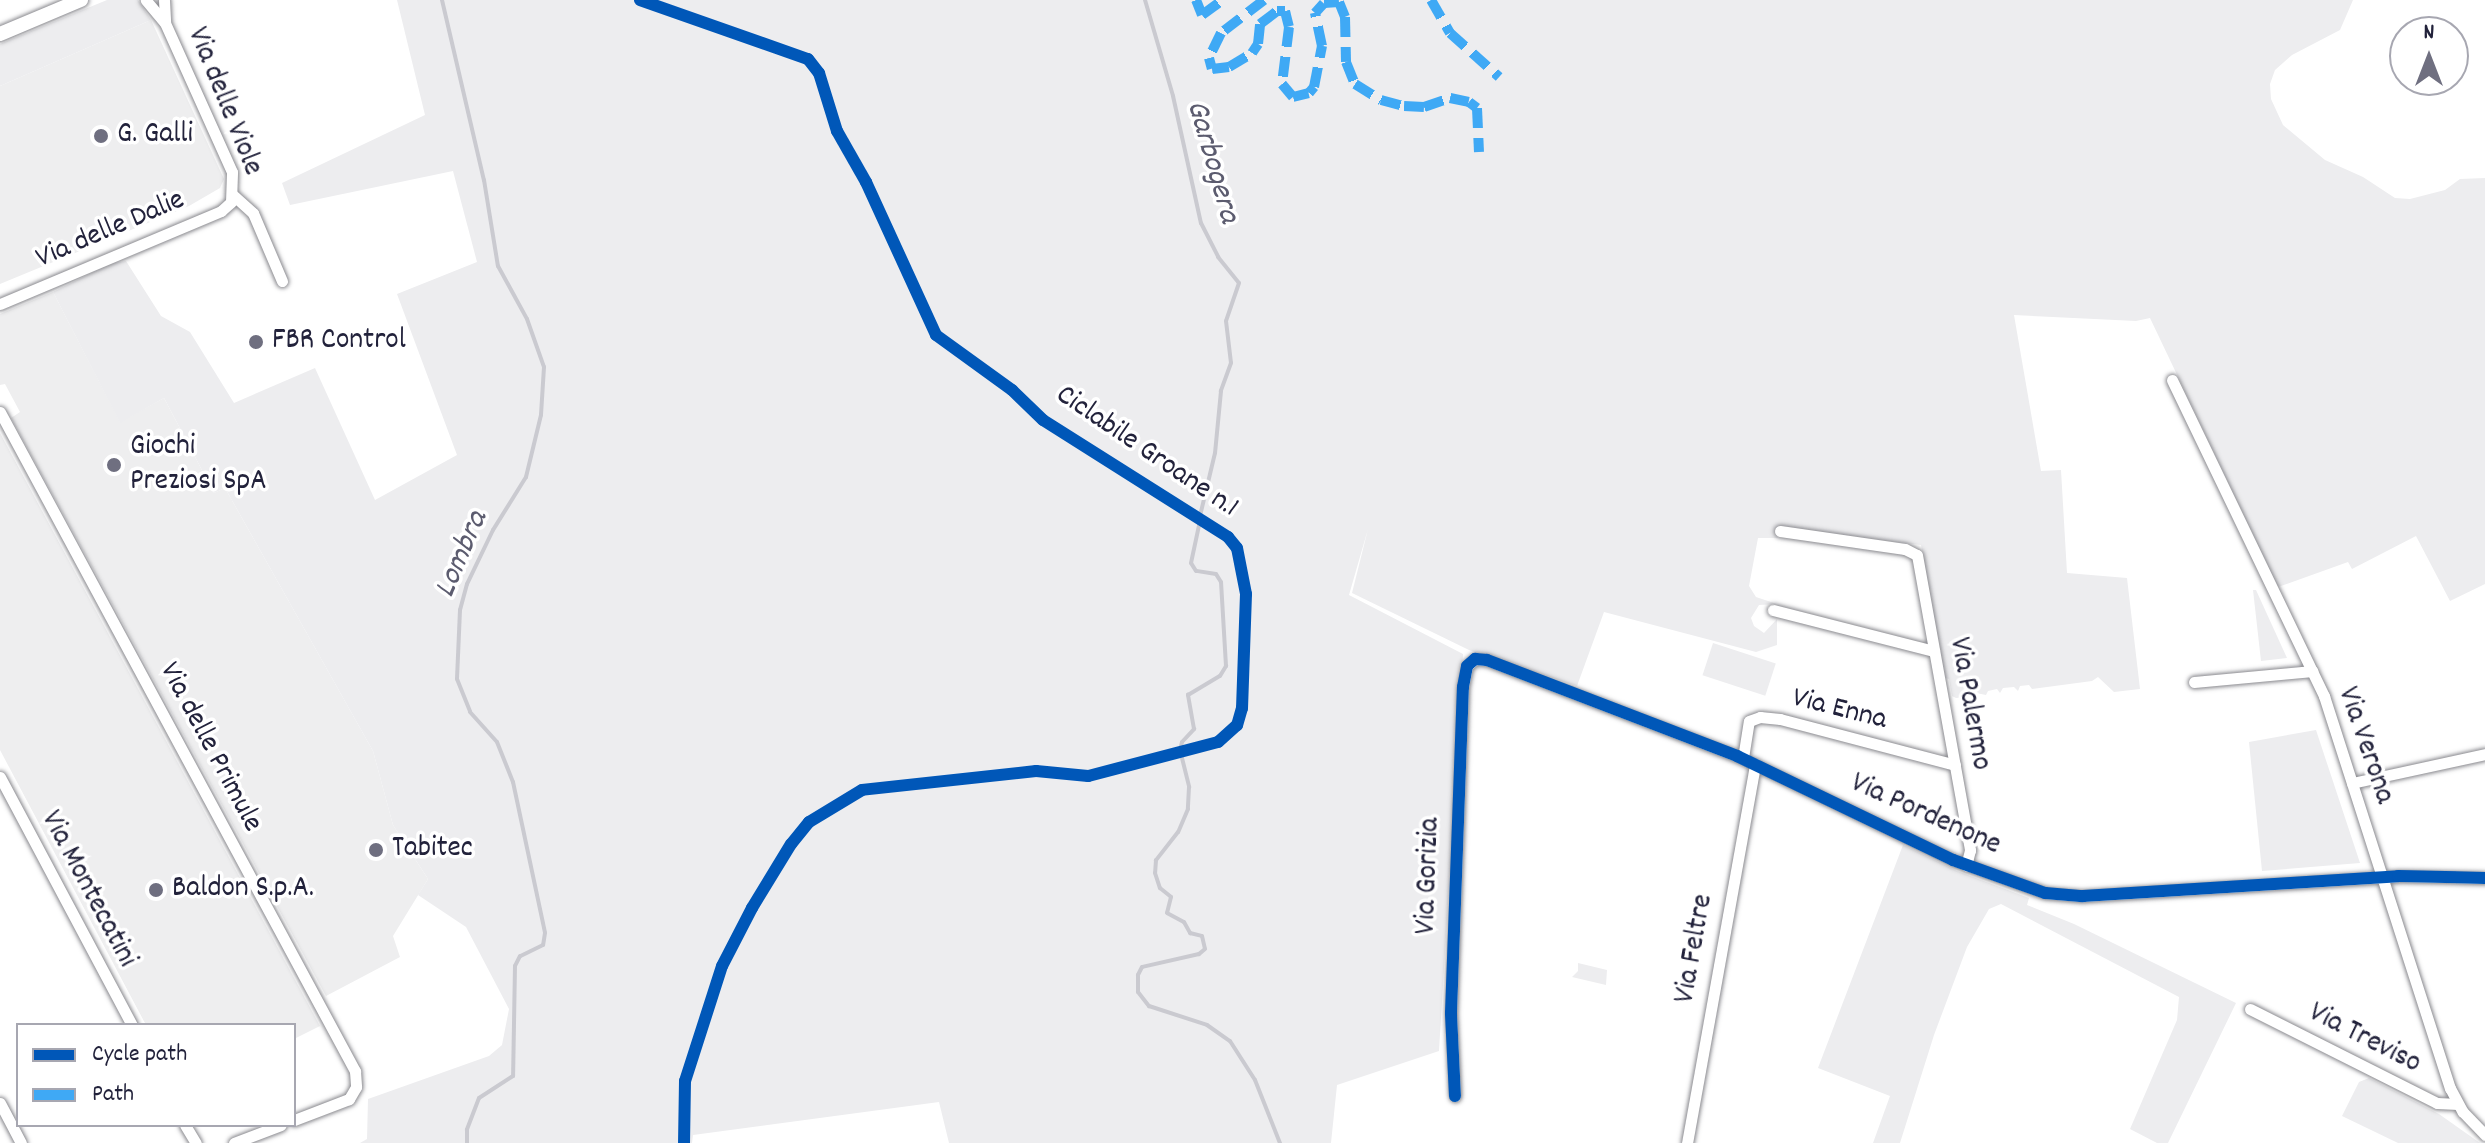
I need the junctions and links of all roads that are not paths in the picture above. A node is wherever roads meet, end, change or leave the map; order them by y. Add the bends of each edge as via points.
1 (81, 0) edge
2 (146, 0) edge
3 (164, 0) edge
4 (165, 23) junction
5 (0, 34) edge
6 (233, 195) junction
7 (282, 281) dead end
8 (0, 304) edge
9 (2172, 380) dead end
10 (0, 412) edge
11 (1780, 531) dead end
12 (1773, 610) dead end
13 (1934, 651) junction
14 (1471, 661) joint
15 (2312, 671) junction
16 (2194, 682) dead end
17 (2485, 754) edge
18 (1743, 758) junction
19 (1755, 764) junction
20 (1955, 765) junction
21 (0, 777) edge
22 (2352, 783) junction
23 (1966, 866) junction
24 (2383, 878) junction
25 (2485, 878) edge
26 (2250, 1009) dead end
27 (131, 1023) edge
28 (1455, 1096) dead end
29 (0, 1103) edge
30 (2458, 1104) junction
31 (296, 1119) edge
32 (276, 1127) edge
33 (2485, 1135) edge
34 (21, 1143) edge
35 (234, 1143) edge
36 (1687, 1143) edge

1 - 5 street
2 - 4 street, Via delle Viole
3 - 4 street, Via delle Viole
4 - 6 street, Via delle Viole via 232,172
6 - 7 street, Via delle Viole via 253,213
6 - 8 street, Via delle Dalie via 221,211
9 - 15 street, Via Verona
10 - 31 street, Via delle Primule via 355,1071 356,1087 349,1099
11 - 13 street, Via Palermo via 1914,552
12 - 13 street
13 - 20 street, Via Palermo
14 - 18 street, Via Pordenone via 1489,661
14 - 28 street, Via Gorizia via 1463,684 1451,1013
15 - 16 street
15 - 22 street, Via Verona
17 - 22 street
18 - 19 street, Via Pordenone
18 - 20 street, Via Enna via 1749,721 1760,717
19 - 23 street, Via Pordenone
19 - 36 street, Via Feltre
20 - 23 street, Via Palermo via 1970,851
21 - 27 street, Via Montecatini
22 - 24 street, Via Verona
23 - 24 street, Via Pordenone via 2033,890 2072,897
24 - 25 street, Via Pordenone
24 - 30 street, Via Verona
26 - 30 street, Via Treviso via 2437,1103
29 - 34 street
30 - 33 street, Via Verona
32 - 35 street

